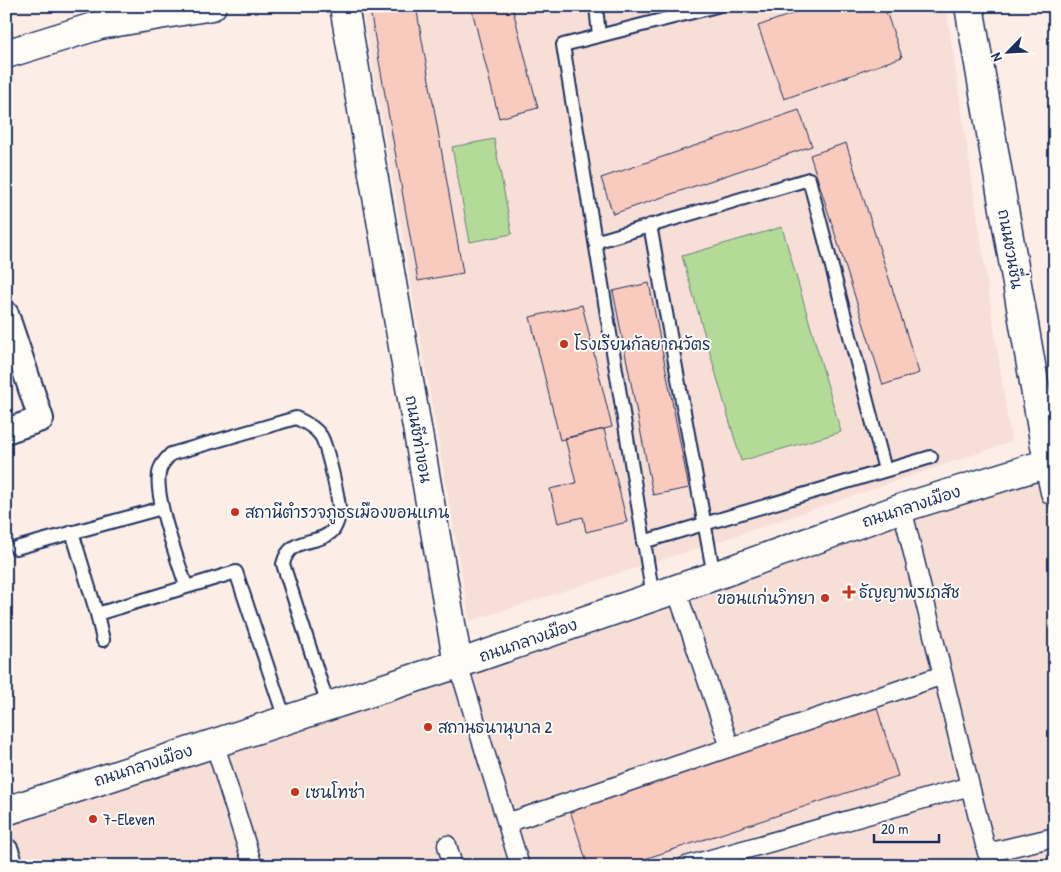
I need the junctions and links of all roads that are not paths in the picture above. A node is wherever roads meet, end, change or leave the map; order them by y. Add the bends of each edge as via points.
1 (212, 6) edge
2 (344, 6) edge
3 (596, 6) edge
4 (717, 6) edge
5 (969, 6) edge
6 (599, 36) junction
7 (6, 54) edge
8 (650, 225) junction
9 (595, 242) junction
10 (7, 317) edge
11 (6, 431) edge
12 (932, 457) dead end
13 (1053, 461) edge
14 (885, 470) junction
15 (1055, 492) edge
16 (162, 508) junction
17 (902, 508) junction
18 (704, 524) junction
19 (72, 532) junction
20 (643, 542) junction
21 (16, 548) dead end
22 (714, 576) junction
23 (186, 586) junction
24 (664, 593) junction
25 (97, 614) junction
26 (103, 640) dead end
27 (458, 664) junction
28 (943, 675) junction
29 (328, 706) junction
30 (284, 719) junction
31 (214, 742) junction
32 (730, 747) junction
33 (970, 786) junction
34 (6, 811) edge
35 (506, 823) junction
36 (1055, 837) edge
37 (446, 845) dead end
38 (6, 851) edge
39 (10, 866) edge
40 (253, 866) edge
41 (453, 866) edge
42 (520, 866) edge
43 (686, 866) edge

1 - 7 street via 100,26
2 - 27 street, ถนนชีท่าขอน
3 - 6 lane
4 - 6 lane
5 - 13 street, ถนนชวนชื่น
6 - 9 lane via 563,45
8 - 9 lane
8 - 14 lane via 809,179
8 - 18 lane
9 - 20 lane
10 - 11 street via 41,419
12 - 14 lane
13 - 15 street, ถนนชวนชื่น
13 - 17 street, ถนนกลางเมือง
14 - 18 lane
16 - 19 lane
16 - 23 lane
16 - 29 lane via 159,471 171,454 296,418 320,435 339,504 338,520 329,533 295,546 285,556 283,564
17 - 22 street, ถนนกลางเมือง
17 - 28 street
18 - 20 lane
18 - 22 lane
19 - 21 lane
19 - 25 lane
20 - 24 lane
22 - 24 street, ถนนกลางเมือง
23 - 25 lane
23 - 30 lane via 236,572
24 - 27 street, ถนนกลางเมือง
24 - 32 street
25 - 26 lane
27 - 29 street, ถนนกลางเมือง
27 - 35 street, ถนนชีท่าขอน
28 - 32 street
28 - 33 street
29 - 30 street, ถนนกลางเมือง
30 - 31 street, ถนนกลางเมือง
31 - 34 street, ถนนกลางเมือง
31 - 40 street
32 - 35 street
33 - 36 street via 987,854
33 - 43 street
35 - 42 street, ถนนชีท่าขอน
37 - 41 street
38 - 39 street

